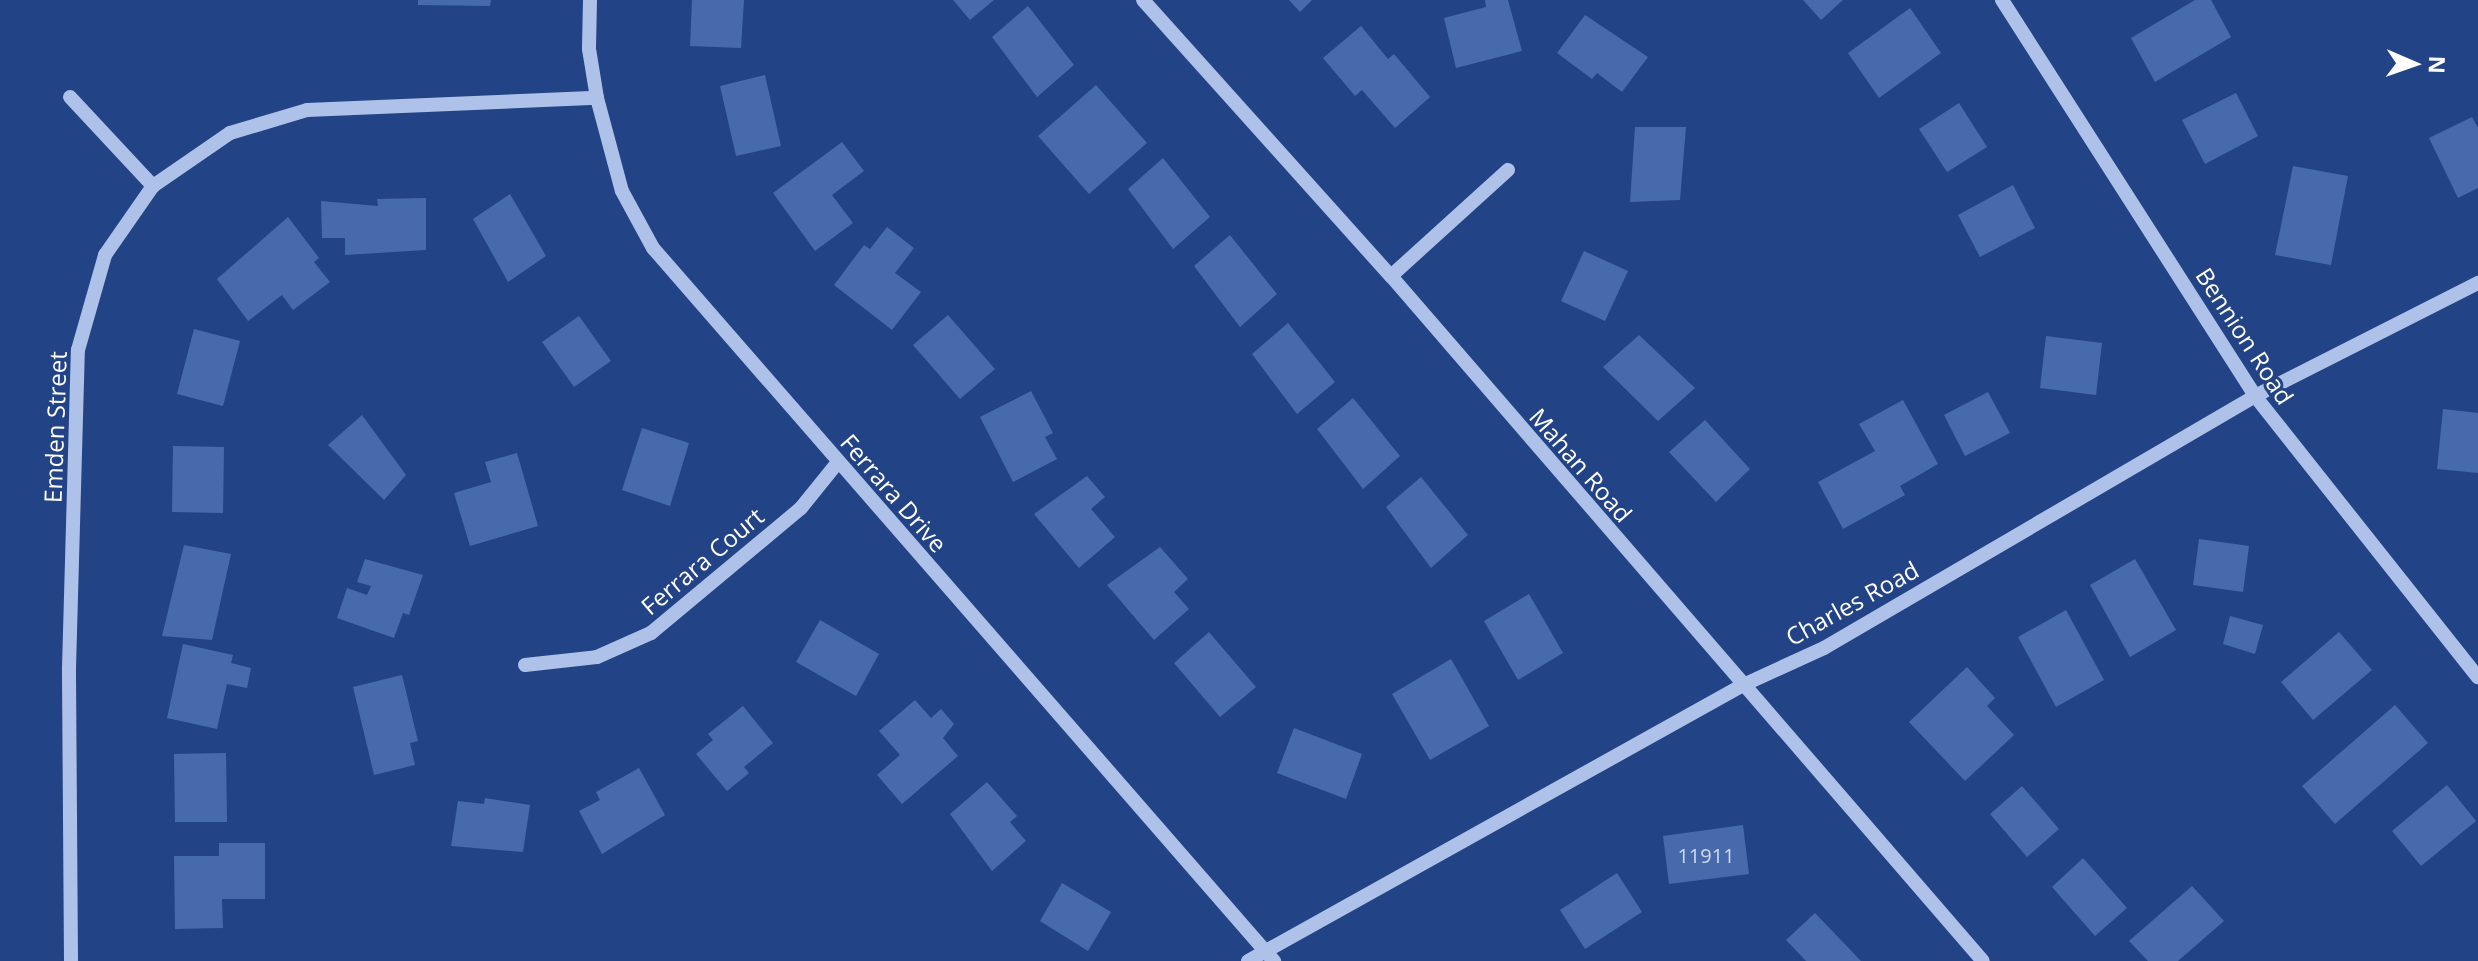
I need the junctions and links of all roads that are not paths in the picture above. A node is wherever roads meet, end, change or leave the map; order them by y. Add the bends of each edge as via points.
1 (590, 0) edge
2 (1143, 0) edge
3 (2002, 0) edge
4 (70, 97) dead end
5 (597, 98) junction
6 (1508, 170) dead end
7 (153, 186) junction
8 (1391, 276) junction
9 (2478, 283) edge
10 (2255, 396) junction
11 (838, 462) junction
12 (525, 665) dead end
13 (2478, 677) edge
14 (1741, 686) junction
15 (1270, 956) edge
16 (71, 961) edge
17 (1248, 961) edge
18 (1983, 961) edge

1 - 5 street, Ferrara Drive via 589,49
2 - 8 street, Mahan Road
3 - 10 street, Bennion Road
4 - 7 street
5 - 7 street, Emden Street via 307,110 230,133
5 - 11 street, Ferrara Drive via 622,191 653,248
6 - 8 street
7 - 16 street, Emden Street via 105,255 78,350 69,668
8 - 14 street, Mahan Road
9 - 10 street, Charles Road
10 - 13 street, Bennion Road
10 - 14 street, Charles Road via 1824,648
11 - 12 street, Ferrara Court via 801,508 651,633 597,657
11 - 15 street, Ferrara Drive
14 - 15 street, Charles Road
14 - 18 street, Mahan Road
15 - 17 street, Charles Road

